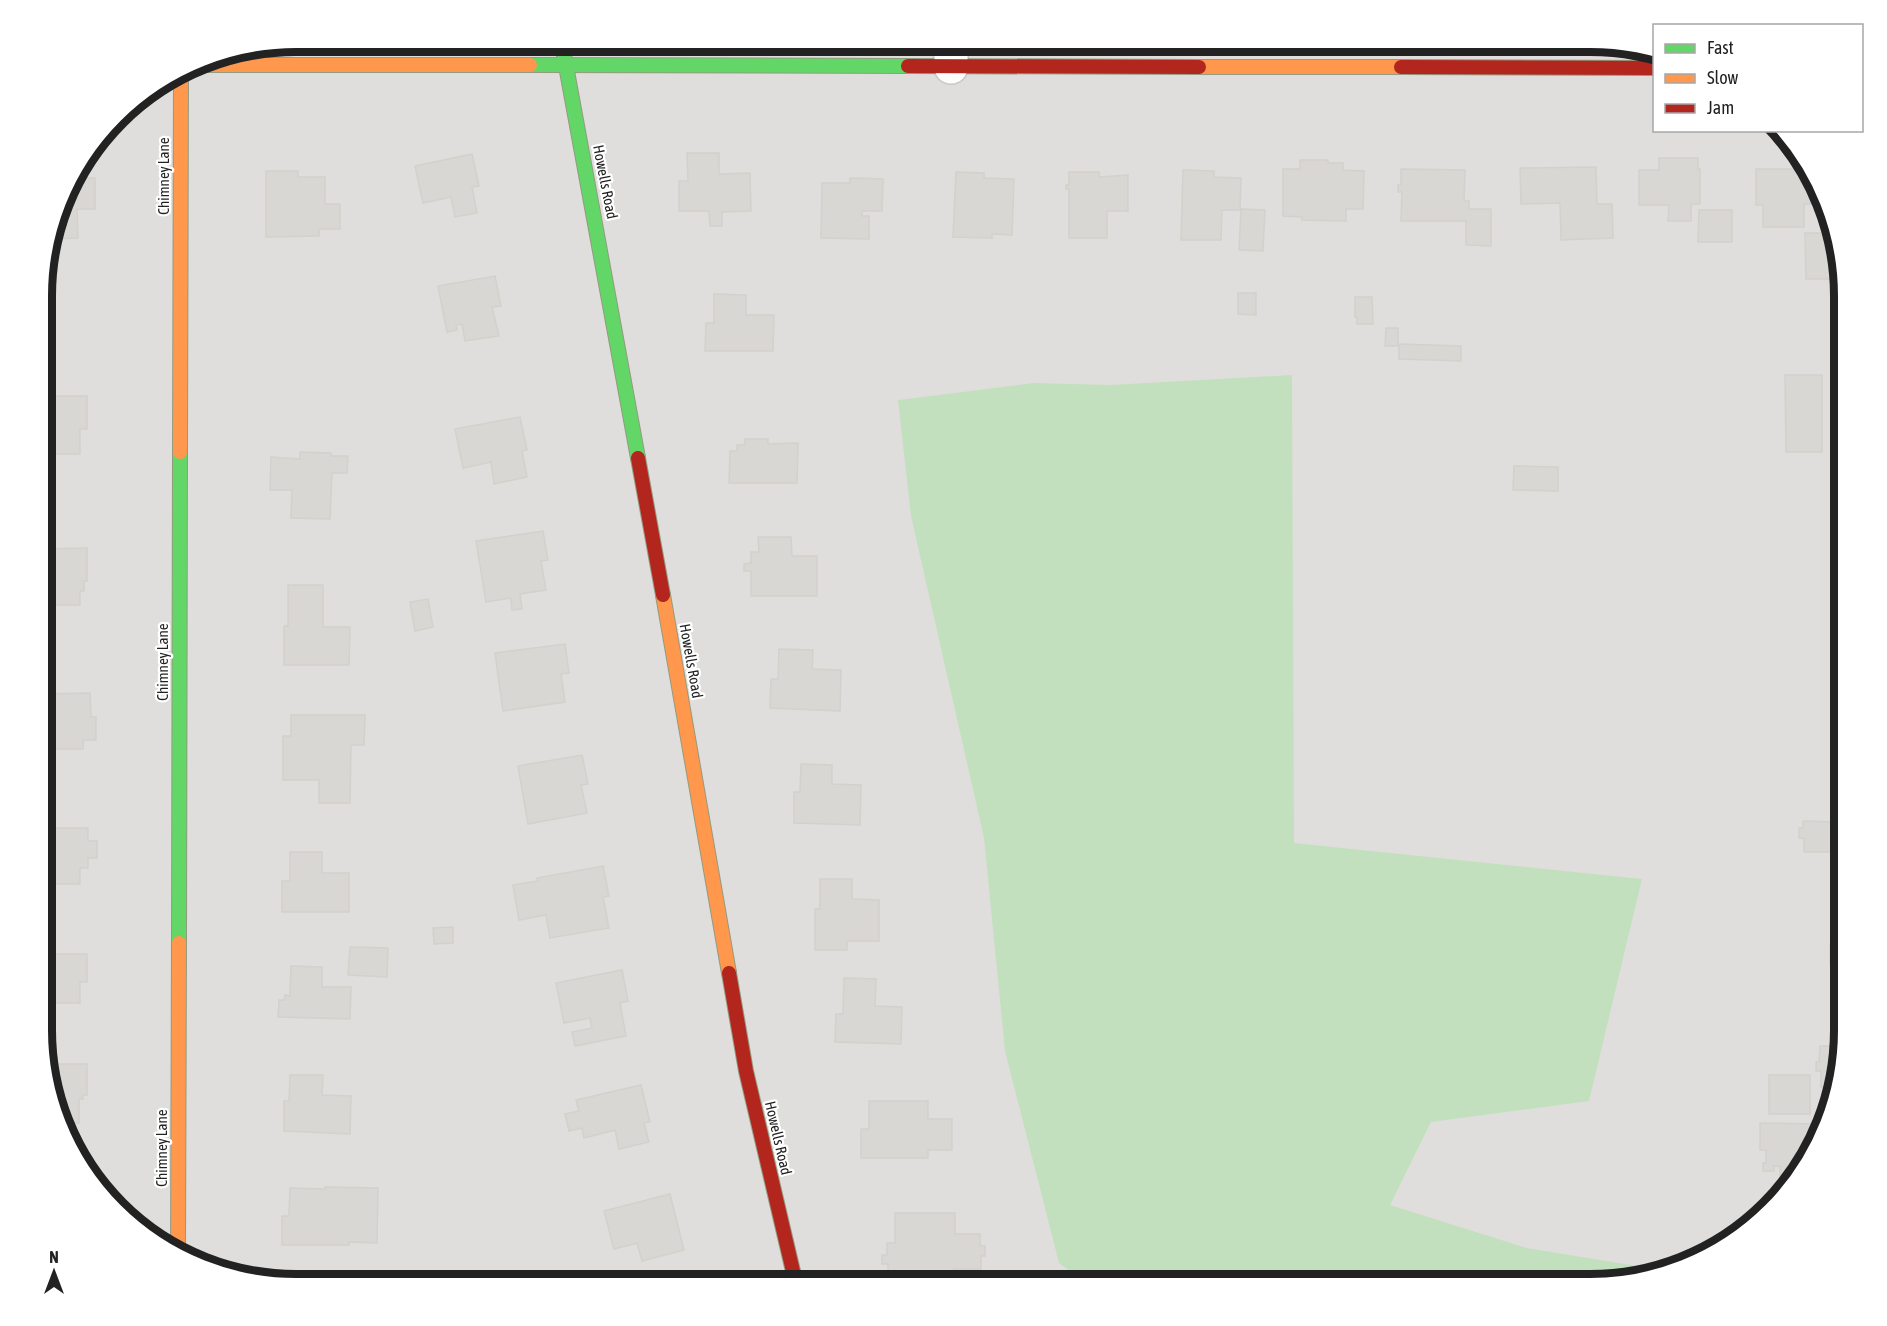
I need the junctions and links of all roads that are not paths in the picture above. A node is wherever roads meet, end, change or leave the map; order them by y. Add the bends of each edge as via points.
1 (564, 52) edge
2 (951, 55) edge
3 (566, 64) junction
4 (218, 65) edge
5 (1653, 68) edge
6 (181, 82) edge
7 (178, 1243) edge
8 (794, 1274) edge

1 - 3 street, Howells Road
2 - 3 street
2 - 5 street
3 - 4 street
3 - 8 street, Howells Road via 746,1071
6 - 7 street, Chimney Lane

